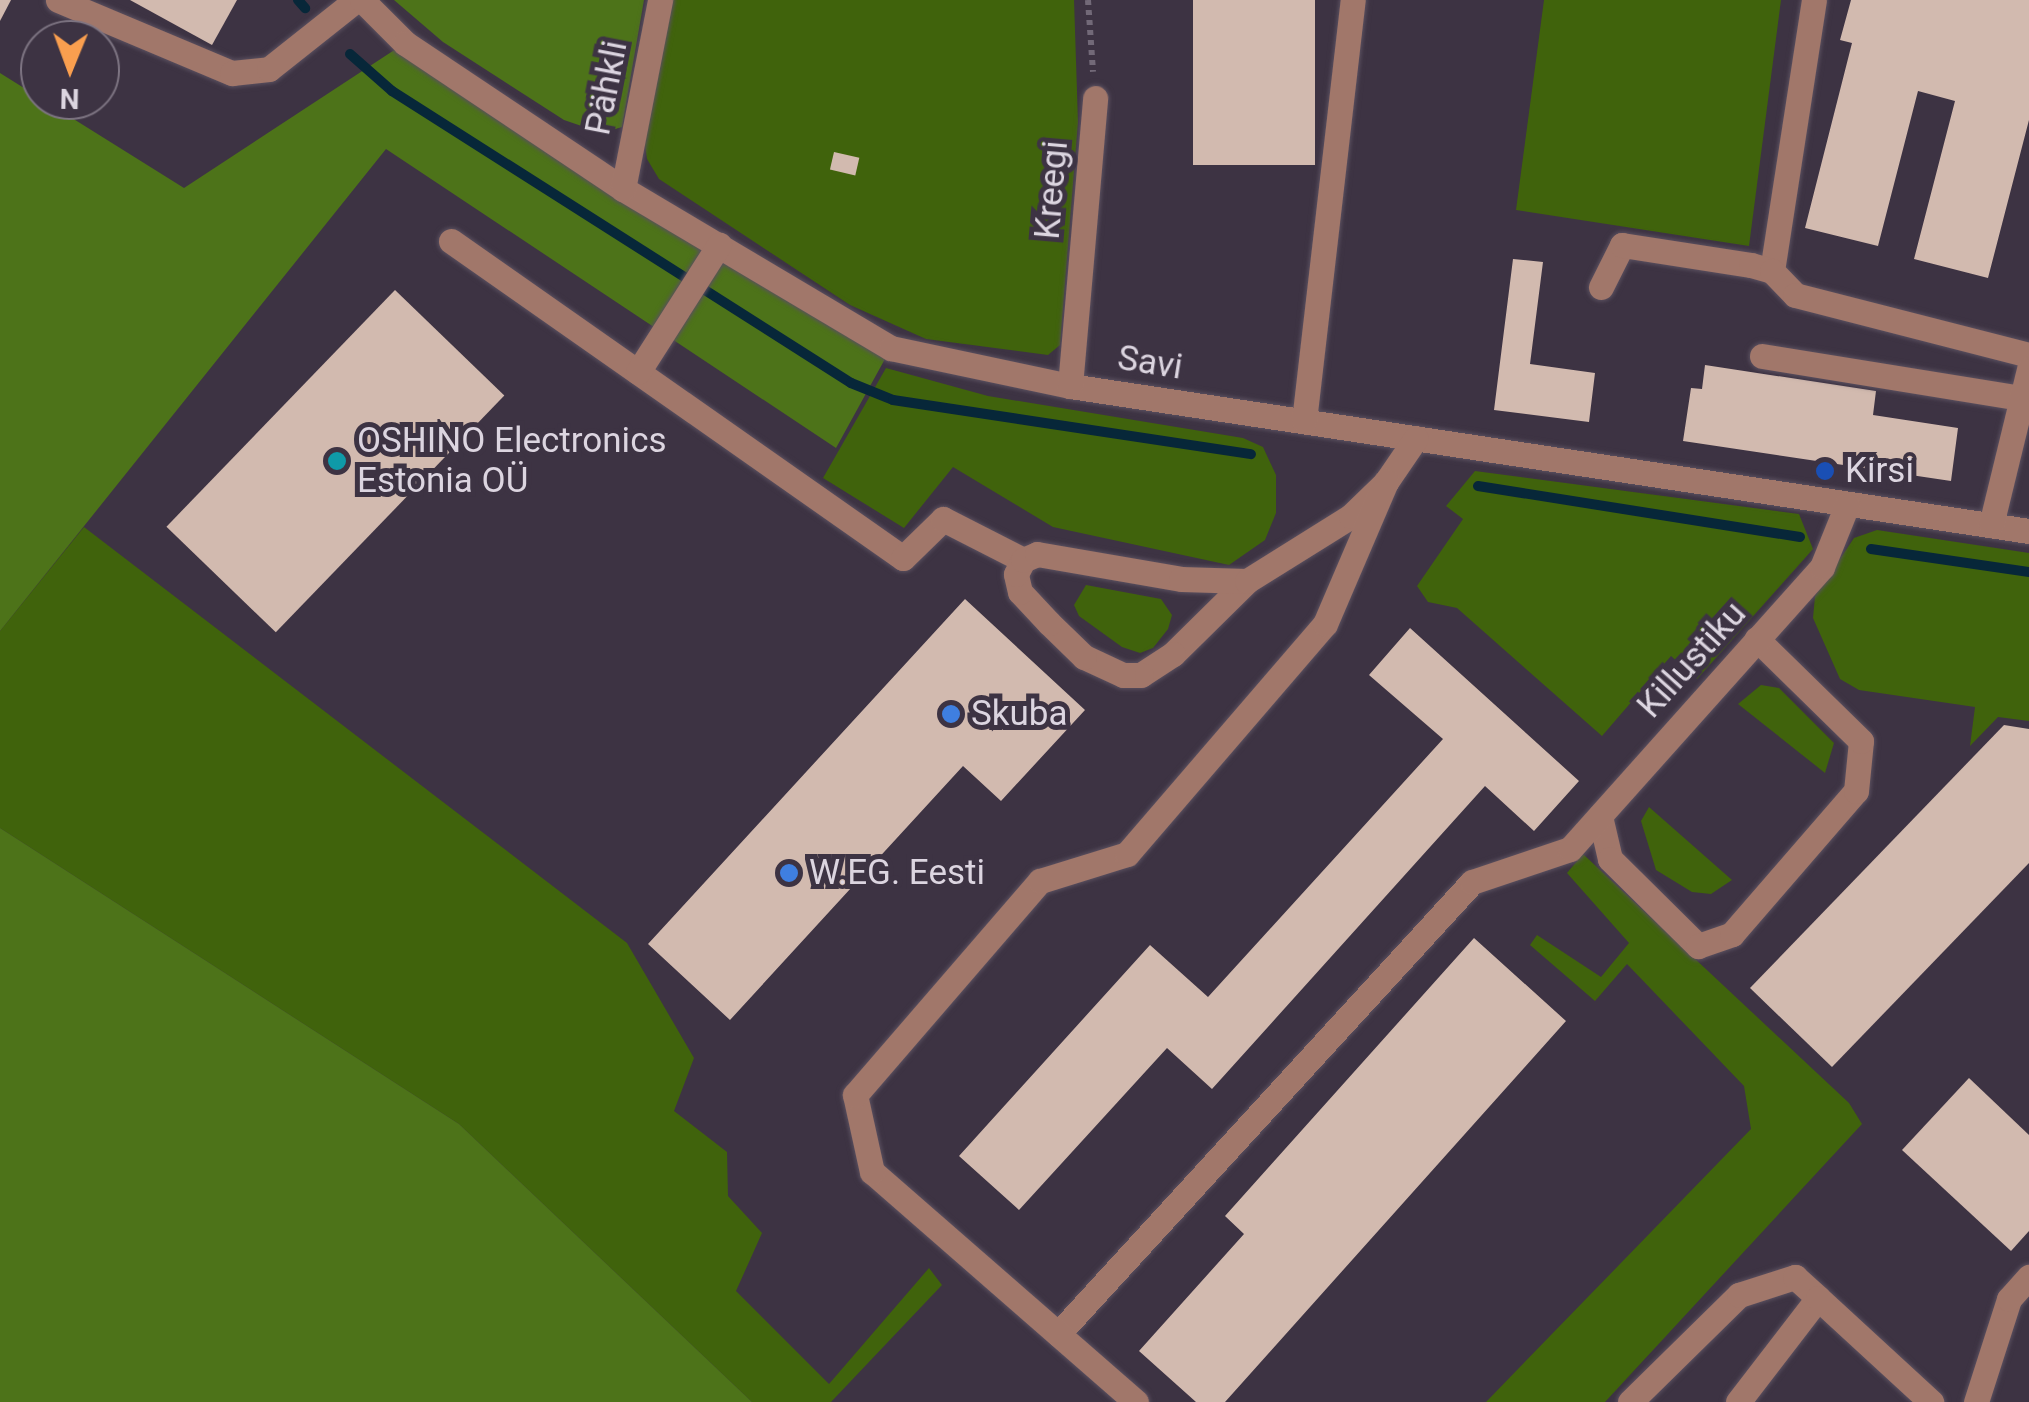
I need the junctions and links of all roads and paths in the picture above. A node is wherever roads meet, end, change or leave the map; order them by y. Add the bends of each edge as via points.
1 (58, 0) edge
2 (359, 0) edge
3 (660, 0) edge
4 (1088, 0) edge
5 (1353, 0) edge
6 (1814, 0) edge
7 (1096, 98) joint
8 (623, 188) junction
9 (451, 241) dead end
10 (719, 245) junction
11 (1772, 271) junction
12 (1600, 287) dead end
13 (2029, 355) edge
14 (1762, 356) dead end
15 (2029, 369) edge
16 (638, 372) junction
17 (1070, 386) junction
18 (2022, 398) junction
19 (1304, 421) junction
20 (1416, 438) junction
21 (1386, 482) junction
22 (1846, 505) junction
23 (1991, 525) junction
24 (2029, 531) edge
25 (1023, 560) junction
26 (1247, 581) junction
27 (1757, 639) junction
28 (1600, 816) junction
29 (2029, 1277) edge
30 (1818, 1298) junction
31 (1058, 1334) junction
32 (1127, 1399) edge
33 (1630, 1402) edge
34 (1738, 1402) edge
35 (1931, 1402) edge
36 (1976, 1402) edge

1 - 2 street via 232,73 269,69
2 - 8 street, Savi via 405,43
3 - 8 street, Pähkli
4 - 7 path, Kreegi
5 - 19 street
6 - 11 street
7 - 17 street, Kreegi
8 - 10 street, Savi
9 - 16 street
10 - 16 street
10 - 17 street, Savi via 891,348
11 - 12 street via 1622,245
11 - 13 street via 1795,295
14 - 18 street
15 - 18 street
16 - 25 street via 903,558 943,519
17 - 19 street, Savi
18 - 23 street
19 - 20 street, Savi
20 - 21 street
20 - 22 street, Savi
21 - 26 street via 1351,516
21 - 31 street via 1325,624 1126,854 1040,881 855,1095 872,1172
22 - 23 street, Savi
22 - 27 street, Killustiku via 1822,567
23 - 24 street, Savi
25 - 26 street via 1062,555 1181,579
25 - 26 street via 1020,592 1084,658 1123,676 1141,675 1172,654
27 - 28 street, Killustiku
27 - 28 street via 1861,741 1856,791 1732,934 1698,946 1610,859
28 - 31 street, Killustiku via 1570,849 1472,882
29 - 36 street via 2009,1299
30 - 33 street via 1796,1276 1739,1294
30 - 34 street
30 - 35 street
31 - 32 street

